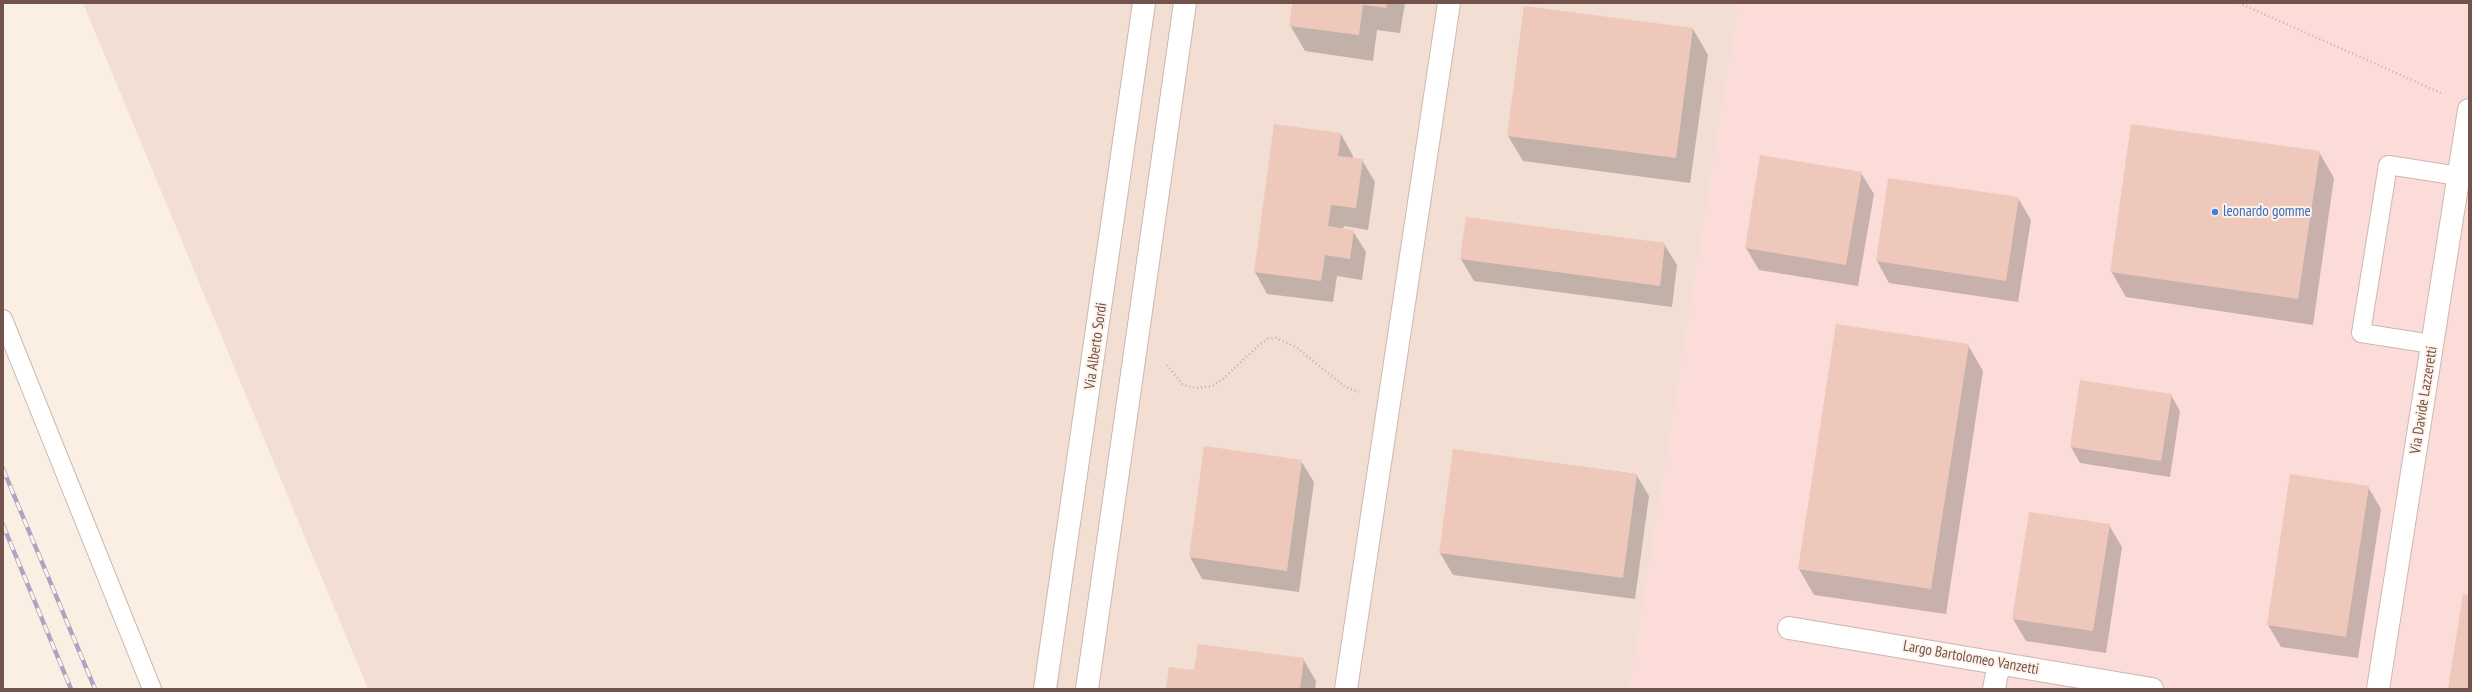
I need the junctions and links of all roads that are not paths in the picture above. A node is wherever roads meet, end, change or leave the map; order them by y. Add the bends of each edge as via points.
1 (1144, 3) edge
2 (1185, 3) edge
3 (1449, 3) edge
4 (2469, 110) edge
5 (2458, 176) junction
6 (3, 319) edge
7 (2432, 344) junction
8 (1789, 628) dead end
9 (1999, 663) junction
10 (152, 689) edge
11 (1045, 689) edge
12 (1087, 689) edge
13 (1346, 689) edge
14 (1994, 689) edge
15 (2152, 689) edge
16 (2378, 689) edge

1 - 11 street, Via Alberto Sordi
2 - 12 street
3 - 13 street
4 - 5 street, Via Davide Lazzeretti
5 - 7 street, Via Davide Lazzeretti
5 - 7 lane via 2388,165 2361,333
6 - 10 lane
7 - 16 street, Via Davide Lazzeretti
8 - 9 street, Largo Bartolomeo Vanzetti
9 - 14 street
9 - 15 street, Largo Bartolomeo Vanzetti

